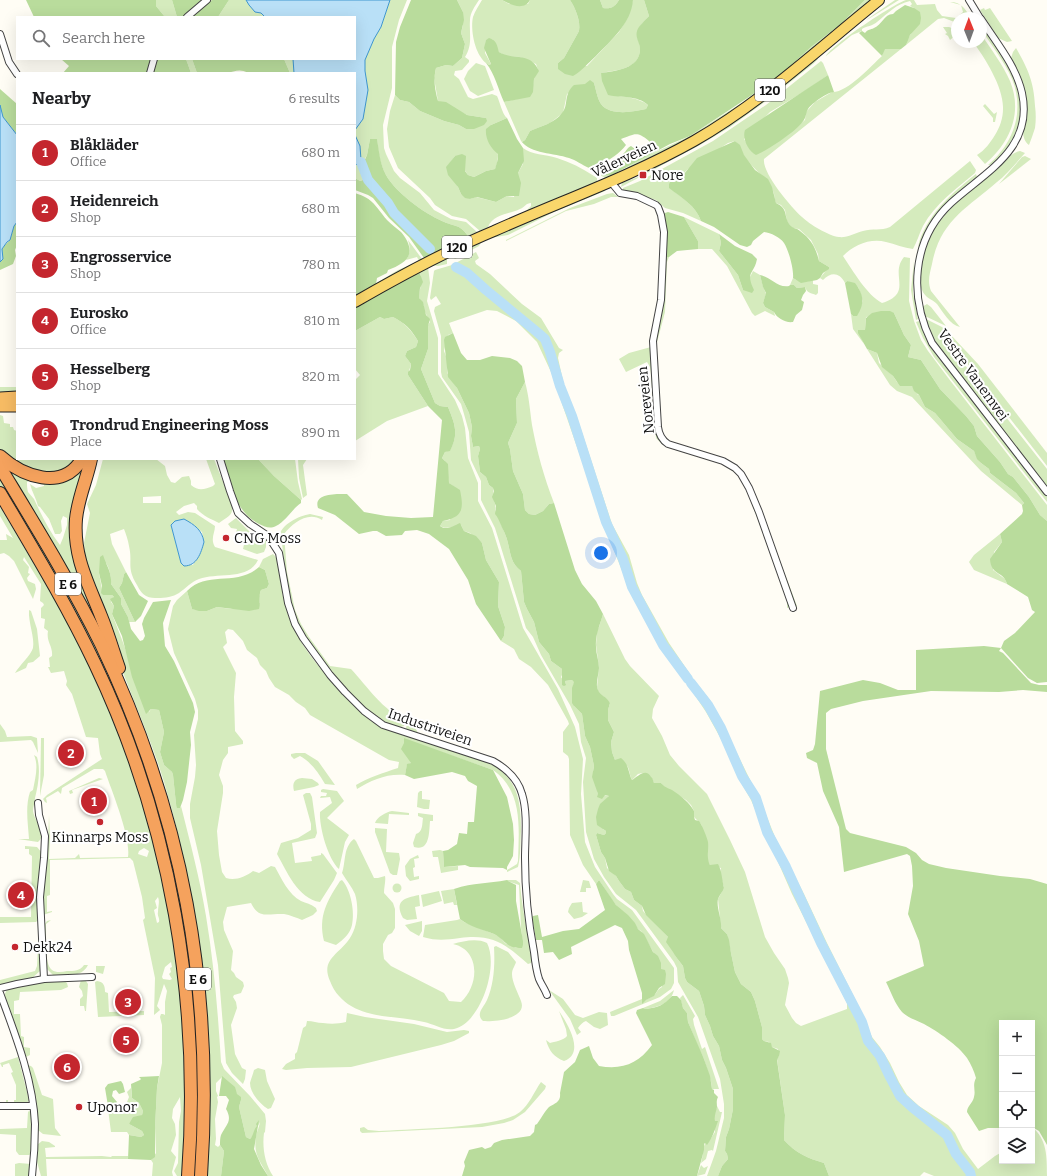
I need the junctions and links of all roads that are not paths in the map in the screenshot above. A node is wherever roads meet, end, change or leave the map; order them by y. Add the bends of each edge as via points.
1 (208, 0) edge
2 (879, 0) edge
3 (969, 0) edge
4 (977, 12) edge
5 (188, 16) edge
6 (987, 28) edge
7 (0, 34) edge
8 (154, 60) edge
9 (16, 72) edge
10 (150, 72) edge
11 (611, 182) junction
12 (356, 301) edge
13 (16, 397) edge
14 (0, 398) edge
15 (0, 406) edge
16 (16, 406) edge
17 (0, 456) edge
18 (81, 460) edge
19 (91, 460) edge
20 (220, 460) edge
21 (0, 467) edge
22 (1047, 492) edge
23 (0, 493) edge
24 (793, 608) dead end
25 (128, 704) junction
26 (38, 803) dead end
27 (92, 977) dead end
28 (44, 978) junction
29 (0, 988) edge
30 (0, 993) edge
31 (548, 995) dead end
32 (0, 1106) edge
33 (33, 1106) junction
34 (32, 1176) edge
35 (188, 1176) edge
36 (201, 1176) edge

1 - 5 street
2 - 11 main road, Vålerveien / 120 via 744,110 694,141
3 - 4 street, Vestre Vanemvei
6 - 22 street, Vestre Vanemvei via 1019,83 1023,104 1020,128 1005,157 951,203 930,231 919,262 918,303 921,320 935,347
7 - 9 street via 9,62
8 - 10 street
11 - 12 main road, Vålerveien / 120 via 421,265
11 - 24 street, Noreveien via 620,193 637,196 656,205 663,220 661,300 653,341 660,435 668,444 723,461 741,474 759,512
13 - 14 highway
15 - 16 highway
17 - 18 highway via 22,472 49,478 64,476
19 - 25 highway, E 6 via 77,509 78,554 120,672
20 - 31 street, Industriveien via 238,513 265,533 279,553 288,603 295,624 330,675 364,711 383,725 493,761 506,769 520,787 525,810 525,874 529,924 539,978
21 - 25 highway, E 6 via 90,623
23 - 35 highway, E 6 via 66,606 95,664 127,738 151,812 171,890 185,982 191,1063
25 - 36 highway, E 6 via 150,764 172,839 195,949 204,1044
26 - 28 street via 45,836 40,897
27 - 28 street
28 - 29 street
30 - 33 street via 24,1063
32 - 33 street
33 - 34 street via 35,1136

